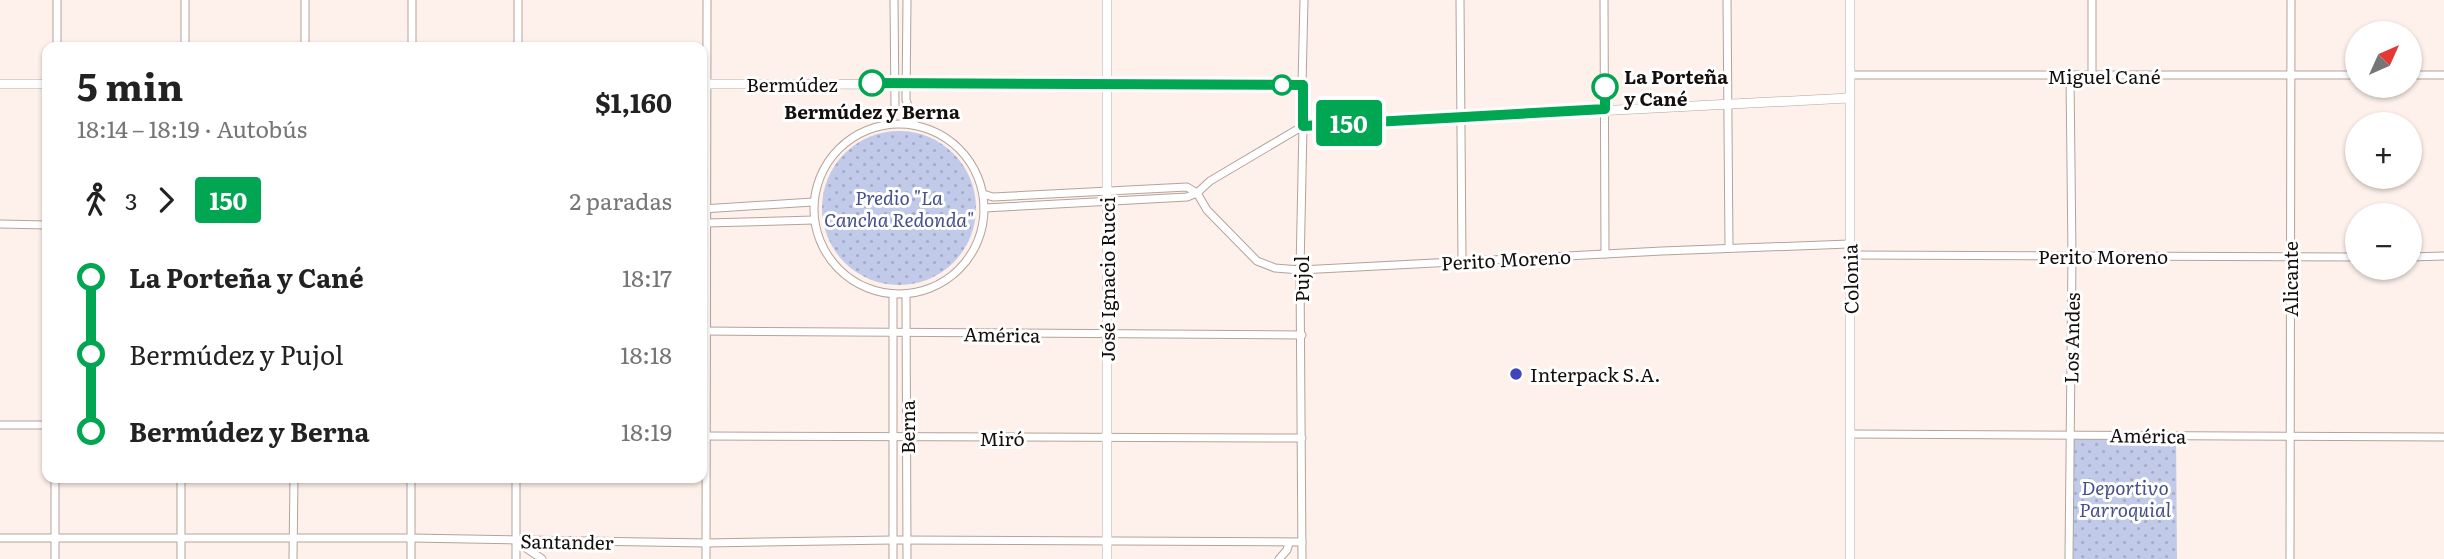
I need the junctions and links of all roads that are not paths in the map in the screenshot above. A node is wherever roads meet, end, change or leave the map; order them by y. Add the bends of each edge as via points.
1 (57, 0) edge
2 (185, 0) edge
3 (304, 0) edge
4 (412, 0) edge
5 (518, 0) edge
6 (707, 0) edge
7 (894, 0) edge
8 (907, 0) edge
9 (1107, 0) edge
10 (1304, 0) edge
11 (1460, 0) edge
12 (1604, 0) edge
13 (1727, 0) edge
14 (1850, 0) edge
15 (2092, 0) edge
16 (2291, 0) edge
17 (57, 42) edge
18 (185, 42) edge
19 (305, 42) edge
20 (412, 42) edge
21 (518, 42) edge
22 (706, 42) edge
23 (1850, 75) junction
24 (2092, 75) junction
25 (2291, 75) junction
26 (2345, 75) edge
27 (2422, 75) edge
28 (2444, 75) edge
29 (2070, 76) junction
30 (0, 83) edge
31 (42, 83) edge
32 (894, 83) junction
33 (906, 83) junction
34 (707, 84) edge
35 (1107, 84) junction
36 (1303, 85) junction
37 (1849, 98) junction
38 (1728, 103) junction
39 (1605, 109) junction
40 (1460, 117) junction
41 (890, 124) junction
42 (915, 125) junction
43 (1303, 126) junction
44 (1197, 192) junction
45 (983, 194) junction
46 (1107, 197) junction
47 (813, 202) junction
48 (707, 208) edge
49 (984, 208) junction
50 (814, 220) junction
51 (707, 222) edge
52 (0, 224) edge
53 (42, 225) edge
54 (1849, 244) junction
55 (1730, 248) junction
56 (1605, 254) junction
57 (1850, 255) junction
58 (2072, 256) junction
59 (2290, 257) junction
60 (2345, 257) edge
61 (2422, 257) edge
62 (2444, 257) edge
63 (1462, 261) junction
64 (1300, 270) junction
65 (893, 294) junction
66 (906, 294) junction
67 (707, 331) edge
68 (894, 332) junction
69 (907, 332) junction
70 (1106, 334) junction
71 (1302, 335) junction
72 (0, 425) edge
73 (42, 425) edge
74 (1851, 434) junction
75 (2069, 434) junction
76 (707, 436) edge
77 (2444, 437) edge
78 (894, 438) junction
79 (907, 438) junction
80 (1107, 438) junction
81 (1302, 438) junction
82 (2289, 438) junction
83 (55, 483) edge
84 (181, 483) edge
85 (294, 483) edge
86 (411, 483) edge
87 (516, 483) edge
88 (705, 483) edge
89 (0, 538) edge
90 (55, 538) junction
91 (411, 538) junction
92 (181, 539) junction
93 (293, 539) junction
94 (516, 540) junction
95 (893, 540) junction
96 (907, 540) junction
97 (544, 541) junction
98 (1302, 542) junction
99 (706, 543) junction
100 (1107, 543) junction
101 (1289, 543) junction
102 (55, 559) edge
103 (181, 559) edge
104 (293, 559) edge
105 (411, 559) edge
106 (516, 559) edge
107 (542, 559) edge
108 (706, 559) edge
109 (893, 559) edge
110 (907, 559) edge
111 (1107, 559) edge
112 (1279, 559) edge
113 (1302, 559) edge
114 (1850, 559) edge
115 (2069, 559) edge
116 (2290, 559) edge

1 - 17 street
2 - 18 street
3 - 19 street
4 - 20 street
5 - 21 street
6 - 22 street
7 - 32 street
8 - 33 street
9 - 35 street, José Ignacio Rucci
10 - 36 street, Pujol
11 - 40 street
12 - 39 street
13 - 38 street
14 - 23 street, Colonia
15 - 24 street
16 - 25 street, Alicante
23 - 29 street, Miguel Cané
23 - 37 street, Colonia
24 - 25 street, Miguel Cané
24 - 29 street, Miguel Cané
25 - 26 street, Miguel Cané
25 - 59 street, Alicante
27 - 28 street
29 - 58 street, Los Andes
30 - 31 street
32 - 33 street, Bermúdez
32 - 34 street, Bermúdez
32 - 41 street via 895,112
33 - 35 street, Bermúdez
33 - 42 street
35 - 36 street, Bermúdez
35 - 46 street, José Ignacio Rucci
36 - 43 street, Pujol
37 - 38 street
37 - 54 street, Colonia
38 - 39 street
38 - 55 street
39 - 40 street
39 - 56 street
40 - 43 street
40 - 63 street
41 - 42 street
41 - 47 street via 864,130 833,154 819,177
42 - 45 street via 960,149 975,170
43 - 44 street
43 - 64 street, Pujol
44 - 46 street via 1187,187
44 - 64 street, Perito Moreno via 1208,210 1257,261
45 - 46 street
45 - 49 street
46 - 49 street
46 - 70 street, José Ignacio Rucci
47 - 48 street
47 - 50 street
49 - 66 street via 981,234 962,267 931,288
50 - 51 street
50 - 65 street via 821,245 836,267 856,283
52 - 53 street
54 - 55 street, Perito Moreno
54 - 57 street, Colonia
55 - 56 street, Perito Moreno
56 - 63 street, Perito Moreno
57 - 58 street, Perito Moreno
57 - 74 street, Colonia
58 - 59 street, Perito Moreno
58 - 75 street, Los Andes
59 - 60 street, Perito Moreno
59 - 82 street, Alicante
61 - 62 street
63 - 64 street, Perito Moreno
64 - 71 street, Pujol
65 - 66 street
65 - 68 street, Berna
66 - 69 street, Berna
67 - 68 street, América
68 - 69 street, América
68 - 78 street, Berna
69 - 70 street, América
69 - 79 street, Berna
70 - 71 street, América
70 - 80 street, José Ignacio Rucci
71 - 81 street, Pujol
72 - 73 street
74 - 75 street, América
74 - 114 street, Colonia
75 - 82 street, América
75 - 115 street, Los Andes
76 - 78 street, Miró
77 - 82 street, América
78 - 79 street, Miró
78 - 95 street, Berna
79 - 80 street, Miró
79 - 96 street, Berna
80 - 81 street, Miró
80 - 100 street, José Ignacio Rucci
81 - 98 street, Pujol
82 - 116 street, Alicante
83 - 90 street
84 - 92 street
85 - 93 street
86 - 91 street
87 - 94 street
88 - 99 street
89 - 90 street, Santander
90 - 92 street, Santander
90 - 102 street
91 - 93 street, Santander
91 - 94 street, Santander
91 - 105 street
92 - 93 street, Santander
92 - 103 street
93 - 104 street
94 - 97 street, Santander
94 - 106 street
94 - 107 street
95 - 96 street, Santander
95 - 99 street, Santander
95 - 109 street, Berna
96 - 100 street, Santander
96 - 110 street, Berna
97 - 99 street, Santander
97 - 107 street
98 - 101 street, Santander
98 - 113 street, Pujol
99 - 108 street
100 - 101 street, Santander
100 - 111 street, José Ignacio Rucci
101 - 112 street

